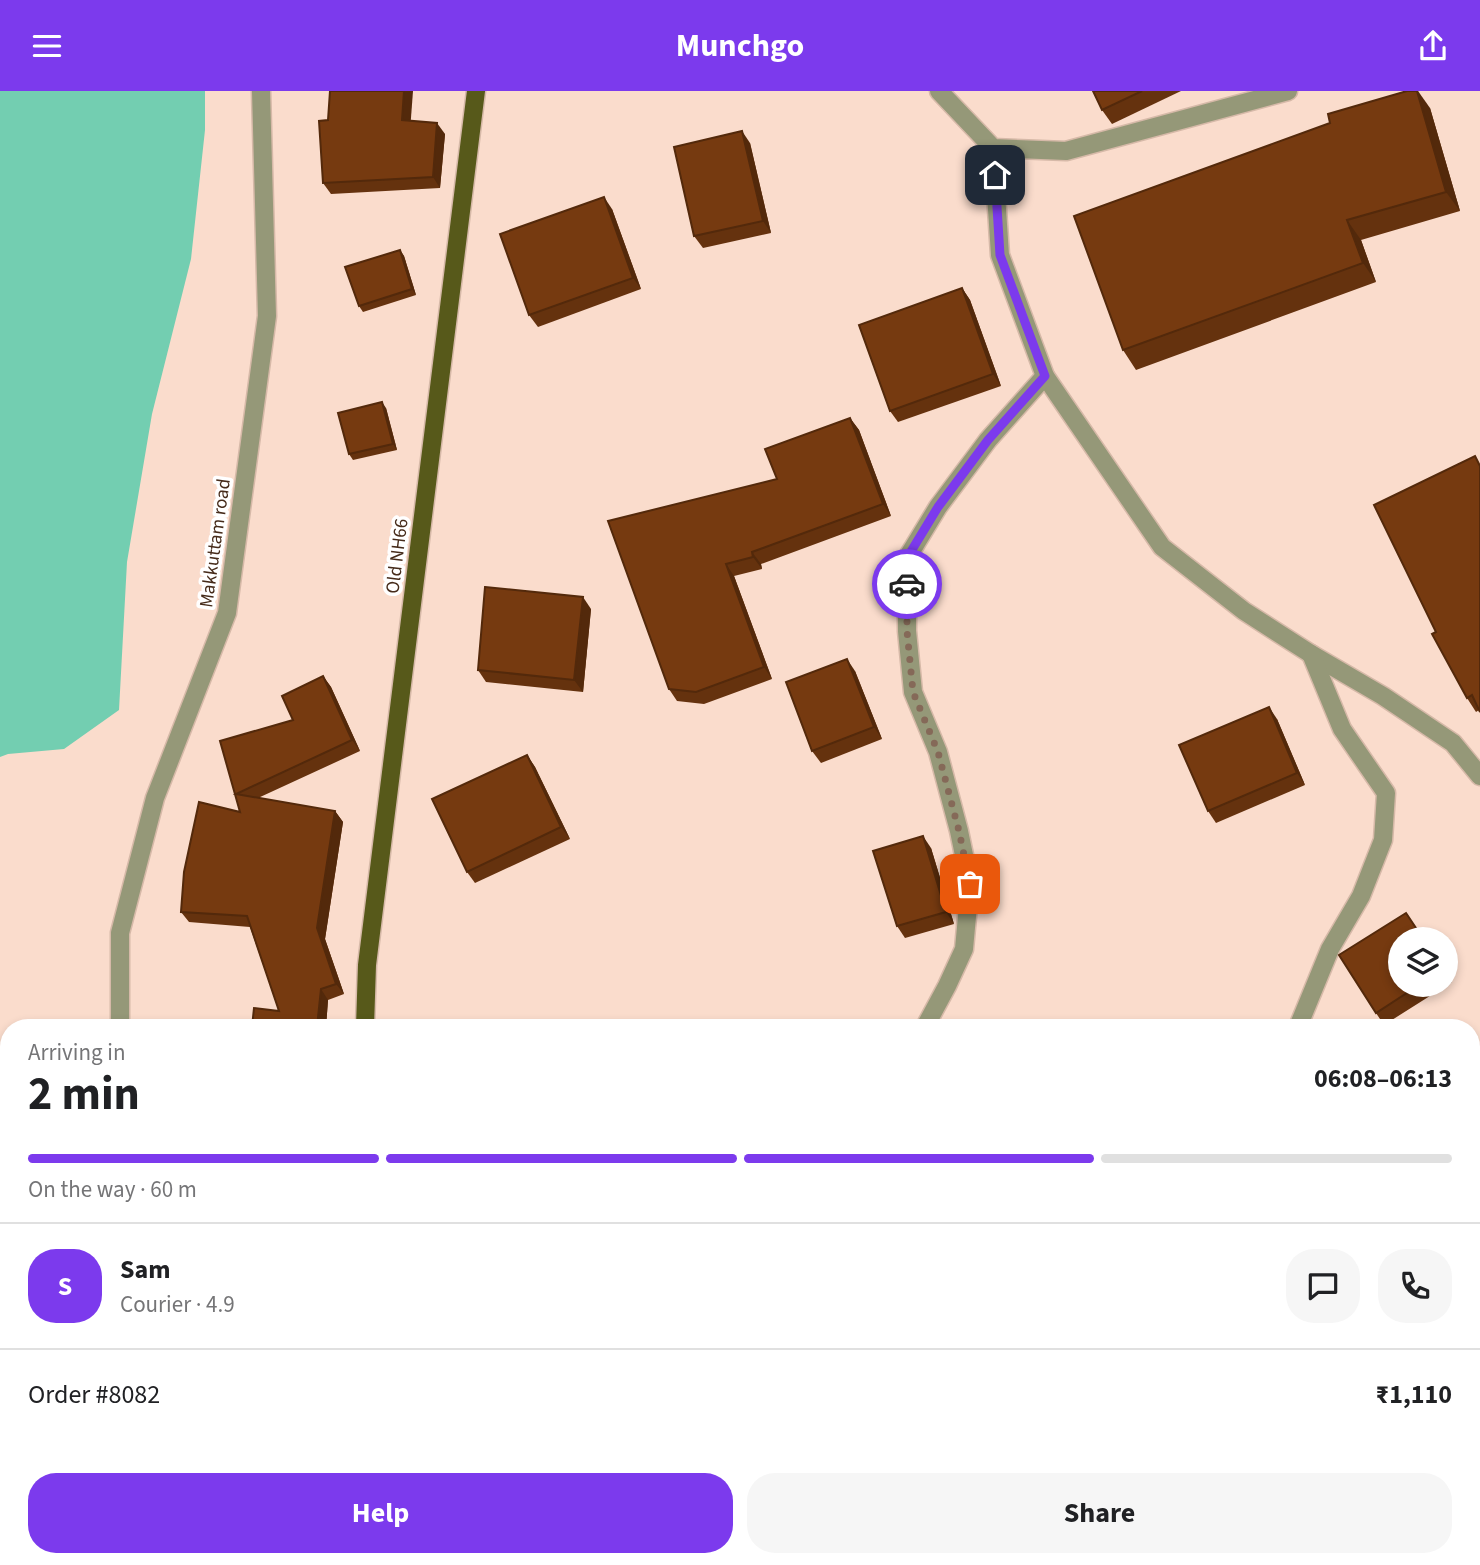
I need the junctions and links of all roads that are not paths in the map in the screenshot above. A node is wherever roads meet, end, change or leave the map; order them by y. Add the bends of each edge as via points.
1 (261, 91) edge
2 (475, 91) edge
3 (939, 91) edge
4 (1288, 91) edge
5 (993, 148) junction
6 (1045, 376) junction
7 (1311, 654) junction
8 (1480, 776) edge
9 (120, 1019) edge
10 (365, 1019) edge
11 (929, 1019) edge
12 (1301, 1019) edge

1 - 9 street, Makkuttam road via 267,316 227,613 155,798 120,933
2 - 10 main road, Old NH66 via 367,965
3 - 5 street
4 - 5 street via 1066,151
5 - 6 street via 1000,255
6 - 7 street via 1162,547 1244,611
6 - 11 street via 988,440 907,558 913,692 938,752 970,884 964,949
7 - 8 street via 1453,743
7 - 12 street via 1342,729 1386,793 1383,840

